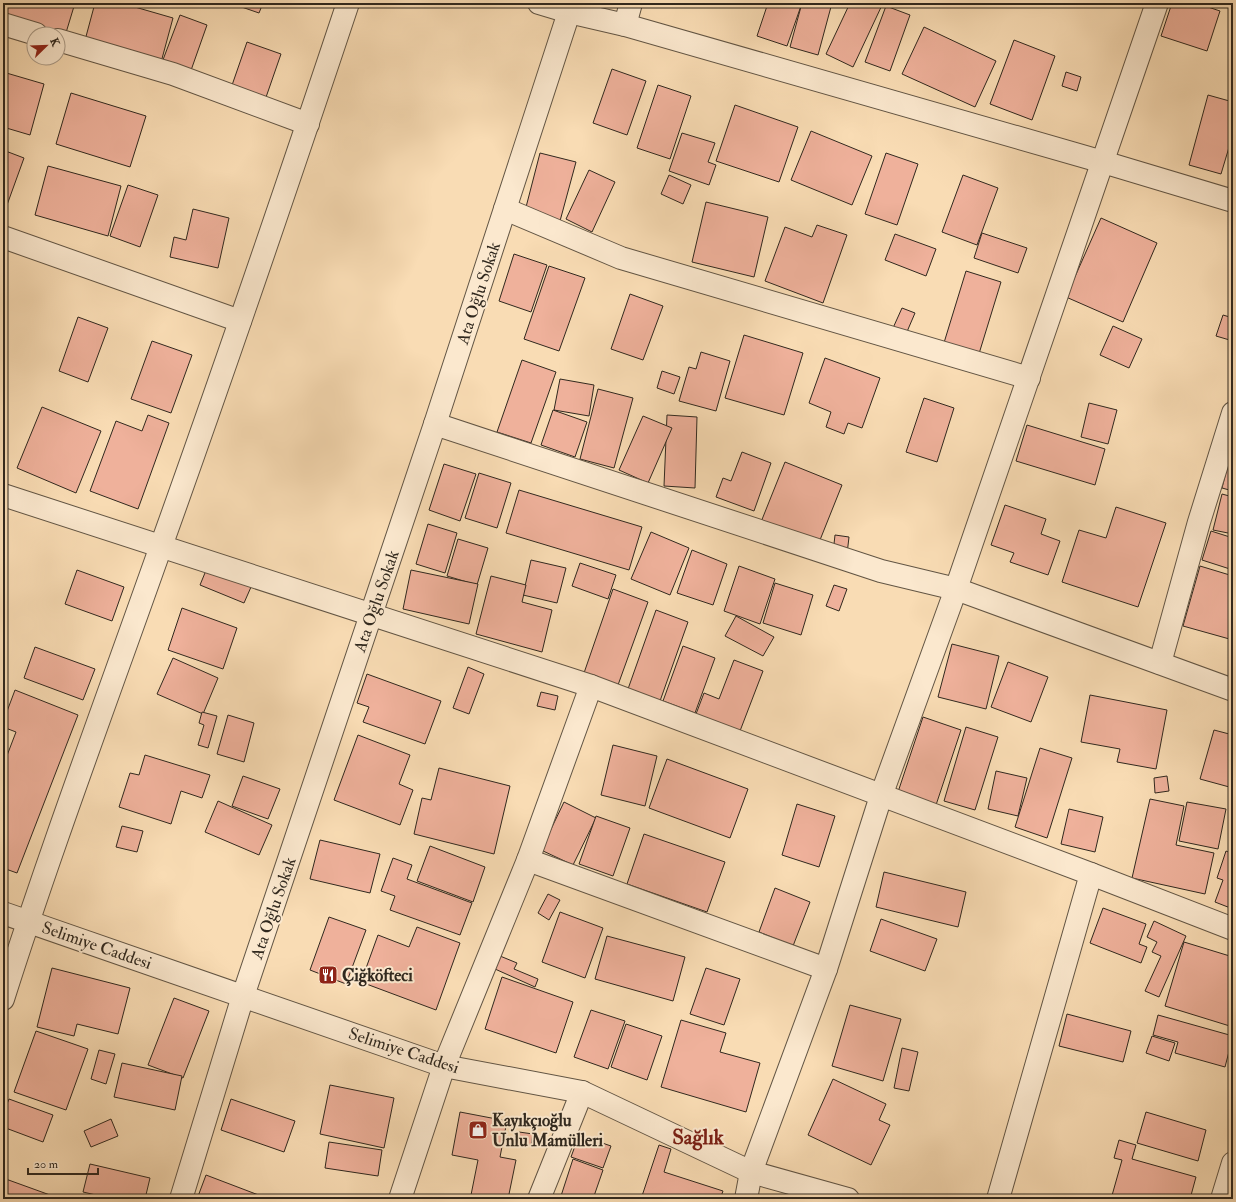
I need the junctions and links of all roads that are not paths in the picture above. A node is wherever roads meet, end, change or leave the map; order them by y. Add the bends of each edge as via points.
1 (348, 3) edge
2 (539, 3) edge
3 (631, 3) edge
4 (1157, 3) edge
5 (570, 8) edge
6 (3, 24) edge
7 (625, 25) junction
8 (26, 31) edge
9 (66, 42) edge
10 (308, 124) junction
11 (1102, 162) junction
12 (1233, 201) edge
13 (505, 209) junction
14 (3, 236) edge
15 (240, 321) junction
16 (1029, 378) junction
17 (1233, 413) edge
18 (435, 424) junction
19 (3, 495) edge
20 (162, 546) junction
21 (956, 589) junction
22 (371, 615) junction
23 (1160, 663) junction
24 (591, 686) junction
25 (1233, 690) edge
26 (881, 796) junction
27 (528, 860) junction
28 (1091, 874) junction
29 (3, 913) edge
30 (28, 921) junction
31 (1233, 928) edge
32 (826, 969) junction
33 (243, 996) junction
34 (3, 999) edge
35 (444, 1066) junction
36 (582, 1092) junction
37 (1233, 1163) edge
38 (751, 1172) junction
39 (180, 1199) edge
40 (400, 1199) edge
41 (539, 1199) edge
42 (746, 1199) edge
43 (848, 1199) edge
44 (998, 1199) edge
45 (1222, 1199) edge

1 - 10 street
2 - 5 street
3 - 7 street
4 - 11 street
5 - 7 street
5 - 13 street, Ata Oğlu Sokak
6 - 8 street
7 - 11 street
9 - 10 street via 173,74
10 - 15 street
11 - 12 street
11 - 16 street
13 - 16 street via 621,258
13 - 18 street, Ata Oğlu Sokak
14 - 15 street
15 - 20 street
16 - 21 street
17 - 23 street via 1199,522
18 - 21 street via 881,571
18 - 22 street, Ata Oğlu Sokak
19 - 20 street
20 - 22 street
20 - 30 street
21 - 23 street
21 - 26 street
22 - 24 street
22 - 33 street, Ata Oğlu Sokak
23 - 25 street
24 - 26 street
24 - 27 street
26 - 28 street
26 - 32 street
27 - 32 street
27 - 35 street
28 - 31 street
28 - 44 street
29 - 30 street, Selimiye Caddesi
30 - 33 street, Selimiye Caddesi
30 - 34 street
32 - 38 street
33 - 35 street, Selimiye Caddesi
33 - 39 street, Ata Oğlu Sokak
35 - 36 street, Selimiye Caddesi
35 - 40 street
36 - 38 street, Selimiye Caddesi
36 - 41 street
37 - 45 street
38 - 42 street
38 - 43 street, Selimiye Caddesi

